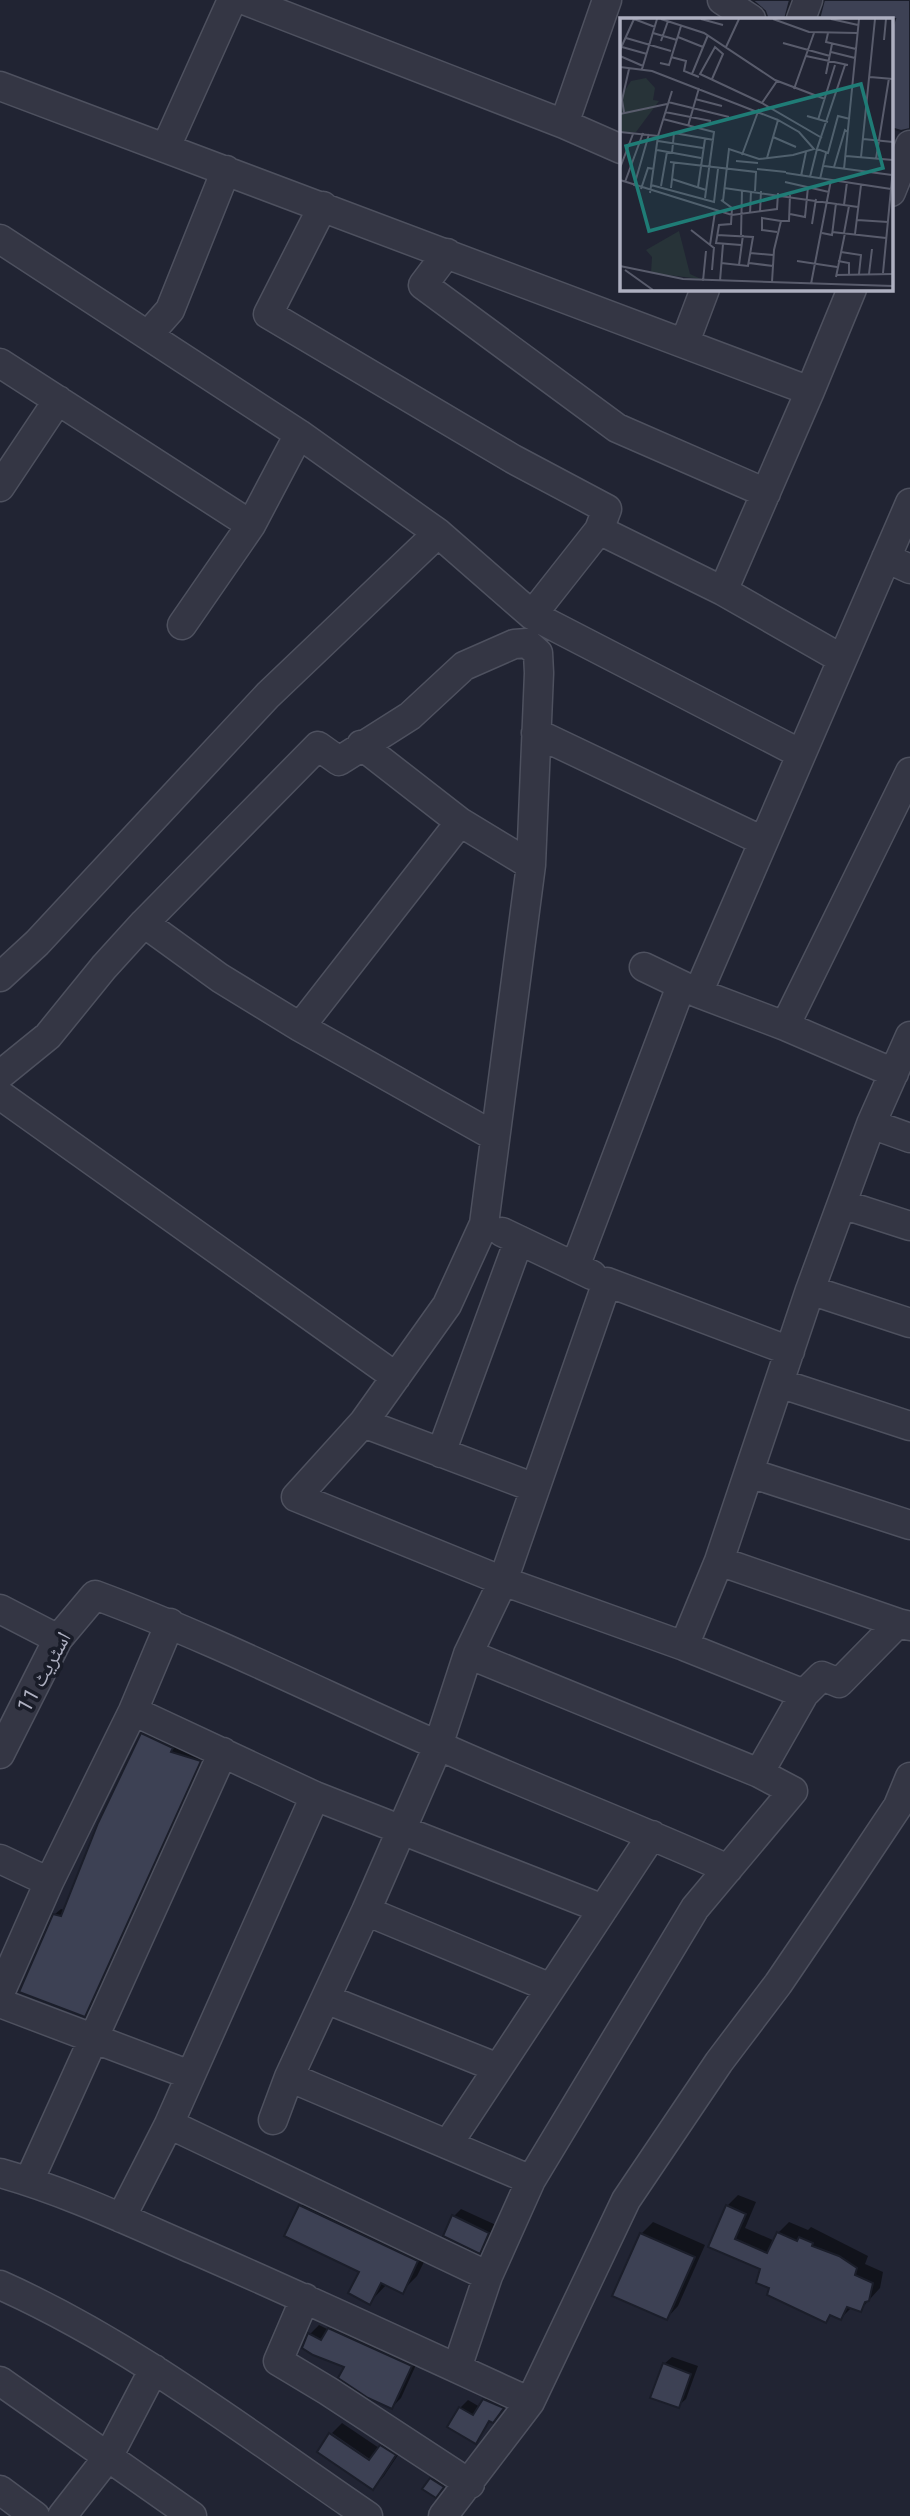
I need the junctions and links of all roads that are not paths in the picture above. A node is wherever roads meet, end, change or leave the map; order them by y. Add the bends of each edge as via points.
1 (232, 0) edge
2 (244, 0) edge
3 (607, 0) edge
4 (722, 0) edge
5 (808, 0) edge
6 (749, 18) edge
7 (801, 18) edge
8 (0, 86) edge
9 (564, 124) junction
10 (910, 145) edge
11 (166, 148) junction
12 (620, 149) edge
13 (226, 170) junction
14 (892, 190) edge
15 (323, 206) junction
16 (0, 239) edge
17 (447, 253) junction
18 (705, 290) edge
19 (852, 290) edge
20 (148, 335) junction
21 (685, 342) junction
22 (0, 363) edge
23 (810, 391) junction
24 (58, 400) junction
25 (299, 434) junction
26 (0, 487) edge
27 (766, 493) junction
28 (910, 503) edge
29 (251, 525) junction
30 (599, 530) junction
31 (438, 533) junction
32 (898, 564) edge
33 (723, 591) junction
34 (532, 615) junction
35 (182, 625) dead end
36 (842, 659) junction
37 (536, 733) junction
38 (361, 745) junction
39 (801, 754) junction
40 (910, 772) edge
41 (901, 809) edge
42 (460, 822) junction
43 (763, 842) junction
44 (531, 865) junction
45 (144, 923) junction
46 (644, 967) dead end
47 (0, 977) edge
48 (689, 990) junction
49 (300, 1027) junction
50 (785, 1027) junction
51 (910, 1036) edge
52 (894, 1073) junction
53 (0, 1075) edge
54 (0, 1096) edge
55 (871, 1124) junction
56 (494, 1136) junction
57 (910, 1138) edge
58 (842, 1204) junction
59 (484, 1224) junction
60 (910, 1226) edge
61 (519, 1240) junction
62 (575, 1266) junction
63 (607, 1282) junction
64 (810, 1290) junction
65 (910, 1323) edge
66 (790, 1351) junction
67 (396, 1377) junction
68 (779, 1383) junction
69 (363, 1423) junction
70 (910, 1426) edge
71 (441, 1452) junction
72 (750, 1473) junction
73 (536, 1488) junction
74 (910, 1525) edge
75 (719, 1561) junction
76 (503, 1581) junction
77 (0, 1609) edge
78 (170, 1623) junction
79 (904, 1625) edge
80 (58, 1639) junction
81 (684, 1646) junction
82 (468, 1654) junction
83 (804, 1694) junction
84 (133, 1711) junction
85 (438, 1746) junction
86 (223, 1752) junction
87 (0, 1754) edge
88 (759, 1773) junction
89 (910, 1777) edge
90 (315, 1796) junction
91 (904, 1808) edge
92 (401, 1831) junction
93 (652, 1835) junction
94 (0, 1858) edge
95 (728, 1869) junction
96 (49, 1882) junction
97 (603, 1909) junction
98 (366, 1911) junction
99 (551, 1988) junction
100 (0, 1993) edge
101 (326, 1998) junction
102 (0, 2003) edge
103 (93, 2039) junction
104 (498, 2068) junction
105 (190, 2075) junction
106 (289, 2077) junction
107 (273, 2120) dead end
108 (169, 2124) junction
109 (447, 2144) junction
110 (0, 2173) edge
111 (531, 2180) junction
112 (29, 2181) junction
113 (121, 2218) junction
114 (488, 2276) junction
115 (0, 2286) edge
116 (304, 2298) junction
117 (457, 2368) junction
118 (154, 2370) junction
119 (0, 2381) edge
120 (530, 2402) junction
121 (108, 2457) junction
122 (470, 2484) junction
123 (0, 2490) edge
124 (35, 2516) edge
125 (62, 2516) edge
126 (192, 2516) edge
127 (368, 2516) edge
128 (443, 2516) edge

1 - 11 street
2 - 9 street
3 - 9 street
4 - 6 street
5 - 7 street
8 - 11 street
9 - 12 street
10 - 14 street
11 - 13 street
13 - 15 street
13 - 20 street via 170,310
15 - 17 street
15 - 30 street via 268,314 513,459 607,509
16 - 20 street
17 - 21 street
17 - 27 street via 423,285 617,428
18 - 21 street
19 - 23 street
20 - 25 street
21 - 23 street
22 - 24 street
23 - 27 street
24 - 26 street
24 - 29 street
25 - 29 street
25 - 31 street
27 - 33 street
28 - 32 street
29 - 35 street
30 - 33 street
30 - 34 street
31 - 34 street
31 - 47 street via 268,695
32 - 36 street
33 - 36 street
34 - 39 street
36 - 39 street
37 - 38 street via 538,653 527,643 514,644 464,666 410,716
37 - 43 street
37 - 44 street
38 - 42 street
38 - 45 street via 338,761 318,746
39 - 43 street
40 - 41 street
41 - 50 street
42 - 44 street
42 - 49 street
43 - 48 street
44 - 56 street
45 - 49 street via 220,978
45 - 53 street via 48,1036
46 - 48 street
48 - 50 street
48 - 62 street
49 - 56 street
50 - 52 street
51 - 52 street
52 - 55 street
54 - 67 street
55 - 57 street
55 - 58 street
56 - 59 street
58 - 60 street
58 - 64 street
59 - 61 street
59 - 67 street via 447,1305
61 - 62 street
61 - 71 street
62 - 63 street
63 - 66 street
63 - 73 street
64 - 65 street
64 - 66 street
66 - 68 street
67 - 69 street
68 - 70 street
68 - 72 street
69 - 71 street
69 - 76 street via 296,1497
71 - 73 street
72 - 74 street
72 - 75 street
73 - 76 street
75 - 79 street
75 - 81 street
76 - 81 street
76 - 82 street
77 - 80 street
78 - 80 street, اسٹریٹ 11 via 95,1595
78 - 84 street
78 - 85 street
79 - 83 street via 839,1683 822,1676
80 - 87 street, اسٹریٹ 11
81 - 83 street
82 - 85 street
82 - 88 street
83 - 88 street
84 - 86 street
84 - 96 street
85 - 92 street
85 - 93 street
86 - 90 street
86 - 103 street
88 - 95 street via 793,1791
89 - 91 street
90 - 92 street
90 - 105 street
91 - 120 street via 719,2062 626,2200
92 - 97 street
92 - 98 street
93 - 95 street
93 - 97 street
94 - 96 street
95 - 111 street via 695,1908
96 - 100 street
97 - 99 street
98 - 99 street
98 - 101 street
99 - 104 street
101 - 104 street
101 - 106 street
102 - 103 street
103 - 105 street
103 - 112 street
104 - 109 street
105 - 108 street
106 - 107 street
106 - 109 street
108 - 113 street
108 - 114 street
109 - 111 street
110 - 112 street
111 - 114 street
112 - 113 street
113 - 116 street
114 - 117 street
115 - 118 street via 42,2304
116 - 117 street
116 - 122 street via 278,2361
117 - 120 street
118 - 121 street
118 - 127 street
119 - 121 street
120 - 122 street
121 - 125 street
121 - 126 street
122 - 128 street
123 - 124 street

